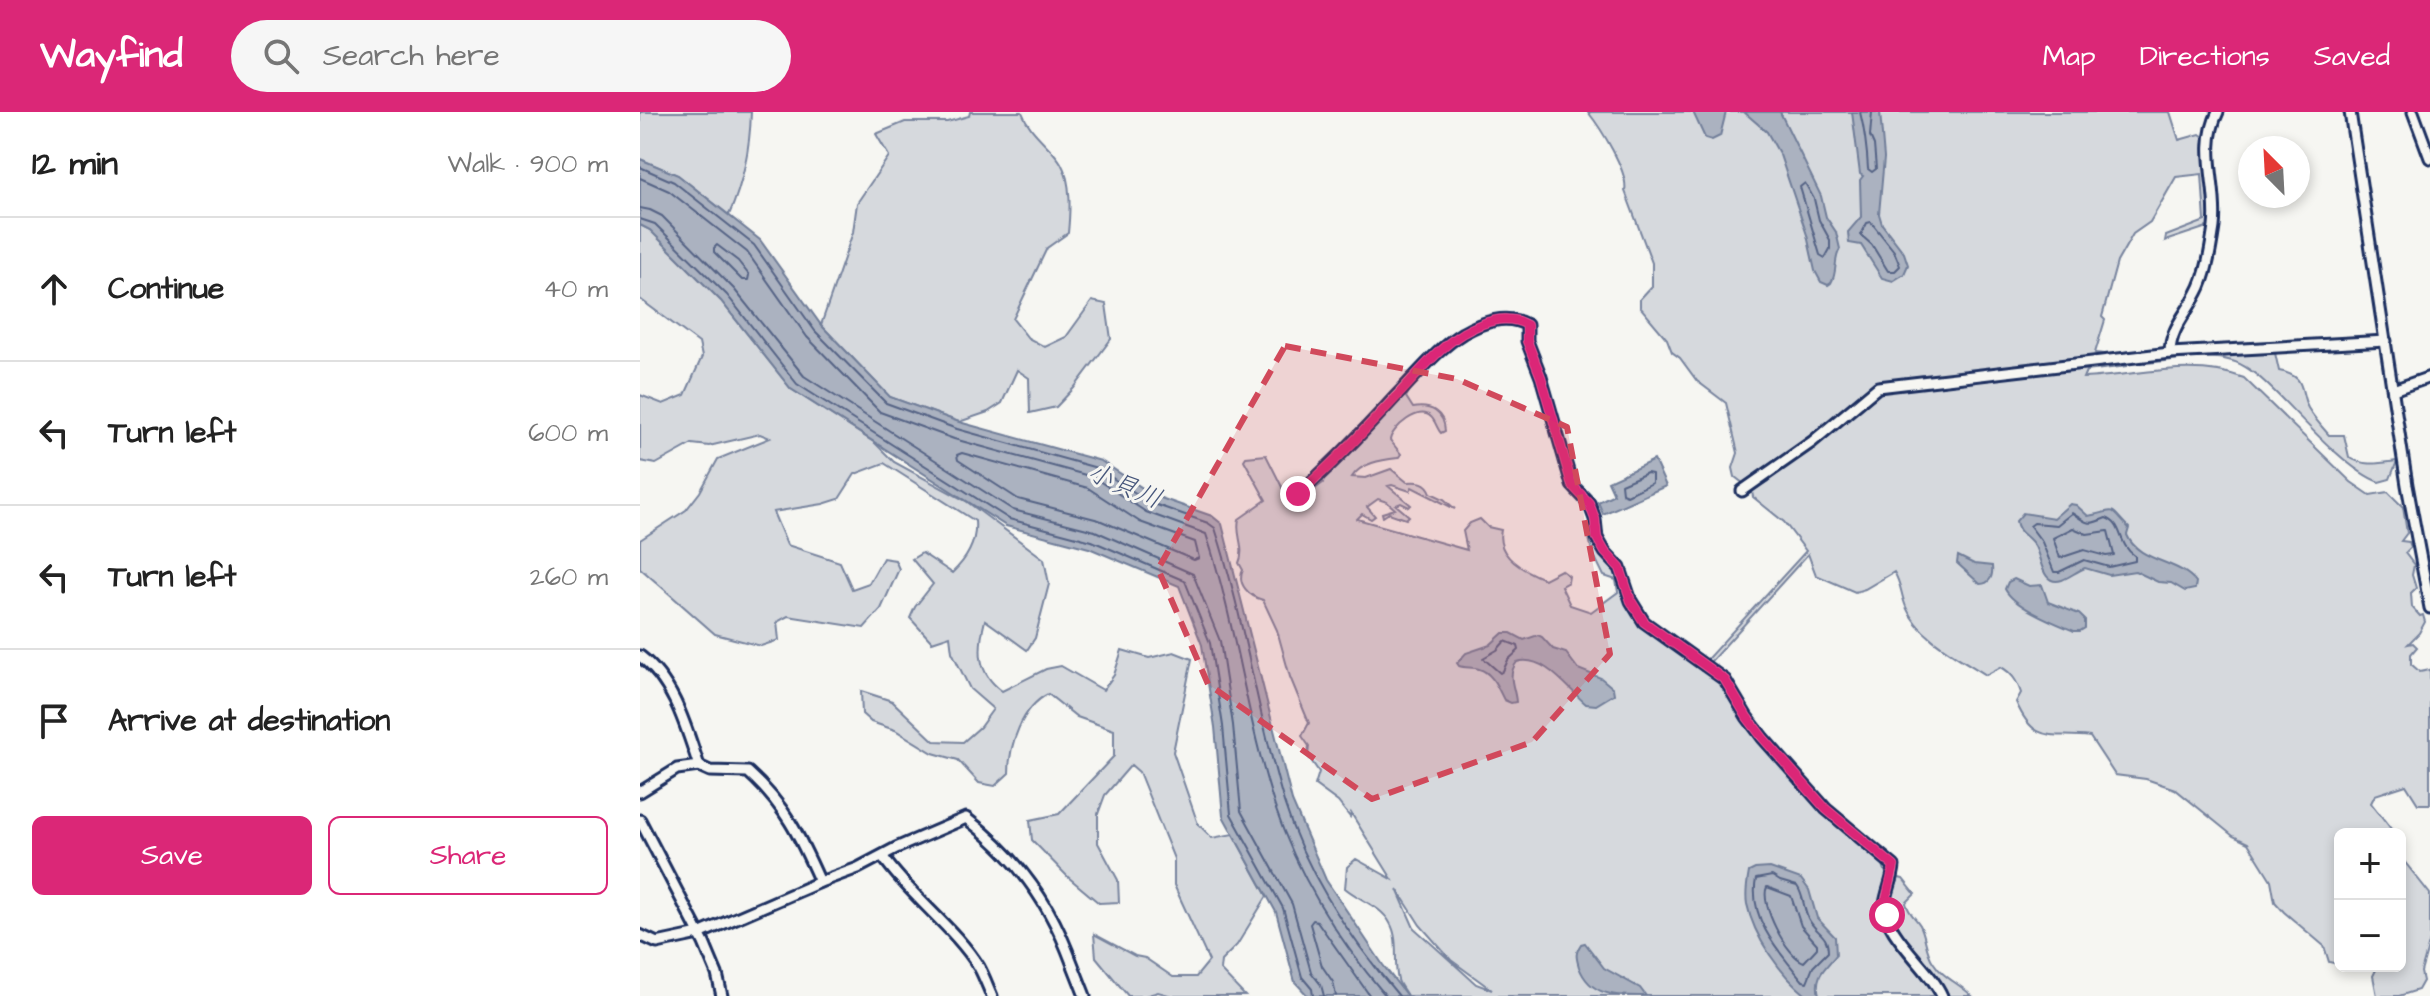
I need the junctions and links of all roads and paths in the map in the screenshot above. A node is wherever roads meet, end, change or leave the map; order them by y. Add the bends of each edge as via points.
1 (2218, 112) edge
2 (2350, 112) edge
3 (2413, 112) edge
4 (2430, 158) edge
5 (2386, 341) junction
6 (2170, 353) junction
7 (2430, 377) edge
8 (2393, 390) junction
9 (1742, 491) dead end
10 (1298, 494) dead end
11 (2430, 608) edge
12 (640, 656) edge
13 (699, 766) junction
14 (640, 792) edge
15 (640, 820) edge
16 (883, 857) junction
17 (820, 882) junction
18 (699, 934) junction
19 (640, 935) edge
20 (722, 996) edge
21 (992, 996) edge
22 (1085, 996) edge
23 (1942, 996) edge

1 - 6 street via 2209,146 2214,226 2198,292 2178,324
2 - 5 street
3 - 4 street
5 - 6 street
5 - 8 street
6 - 9 street via 1878,387
7 - 8 street
8 - 11 street
10 - 23 street via 1460,335 1499,319 1515,318 1527,325 1527,341 1572,485 1589,503 1597,538 1624,576 1637,613 1725,680 1763,738 1826,809 1894,866 1887,915
12 - 13 street via 653,666 680,711
13 - 14 street via 677,769
13 - 17 street via 748,772 770,792 788,816
15 - 18 street
16 - 17 street
16 - 21 street via 970,955
16 - 22 street via 966,818 1027,877 1067,949
17 - 18 street
18 - 19 street via 657,943
18 - 20 street

